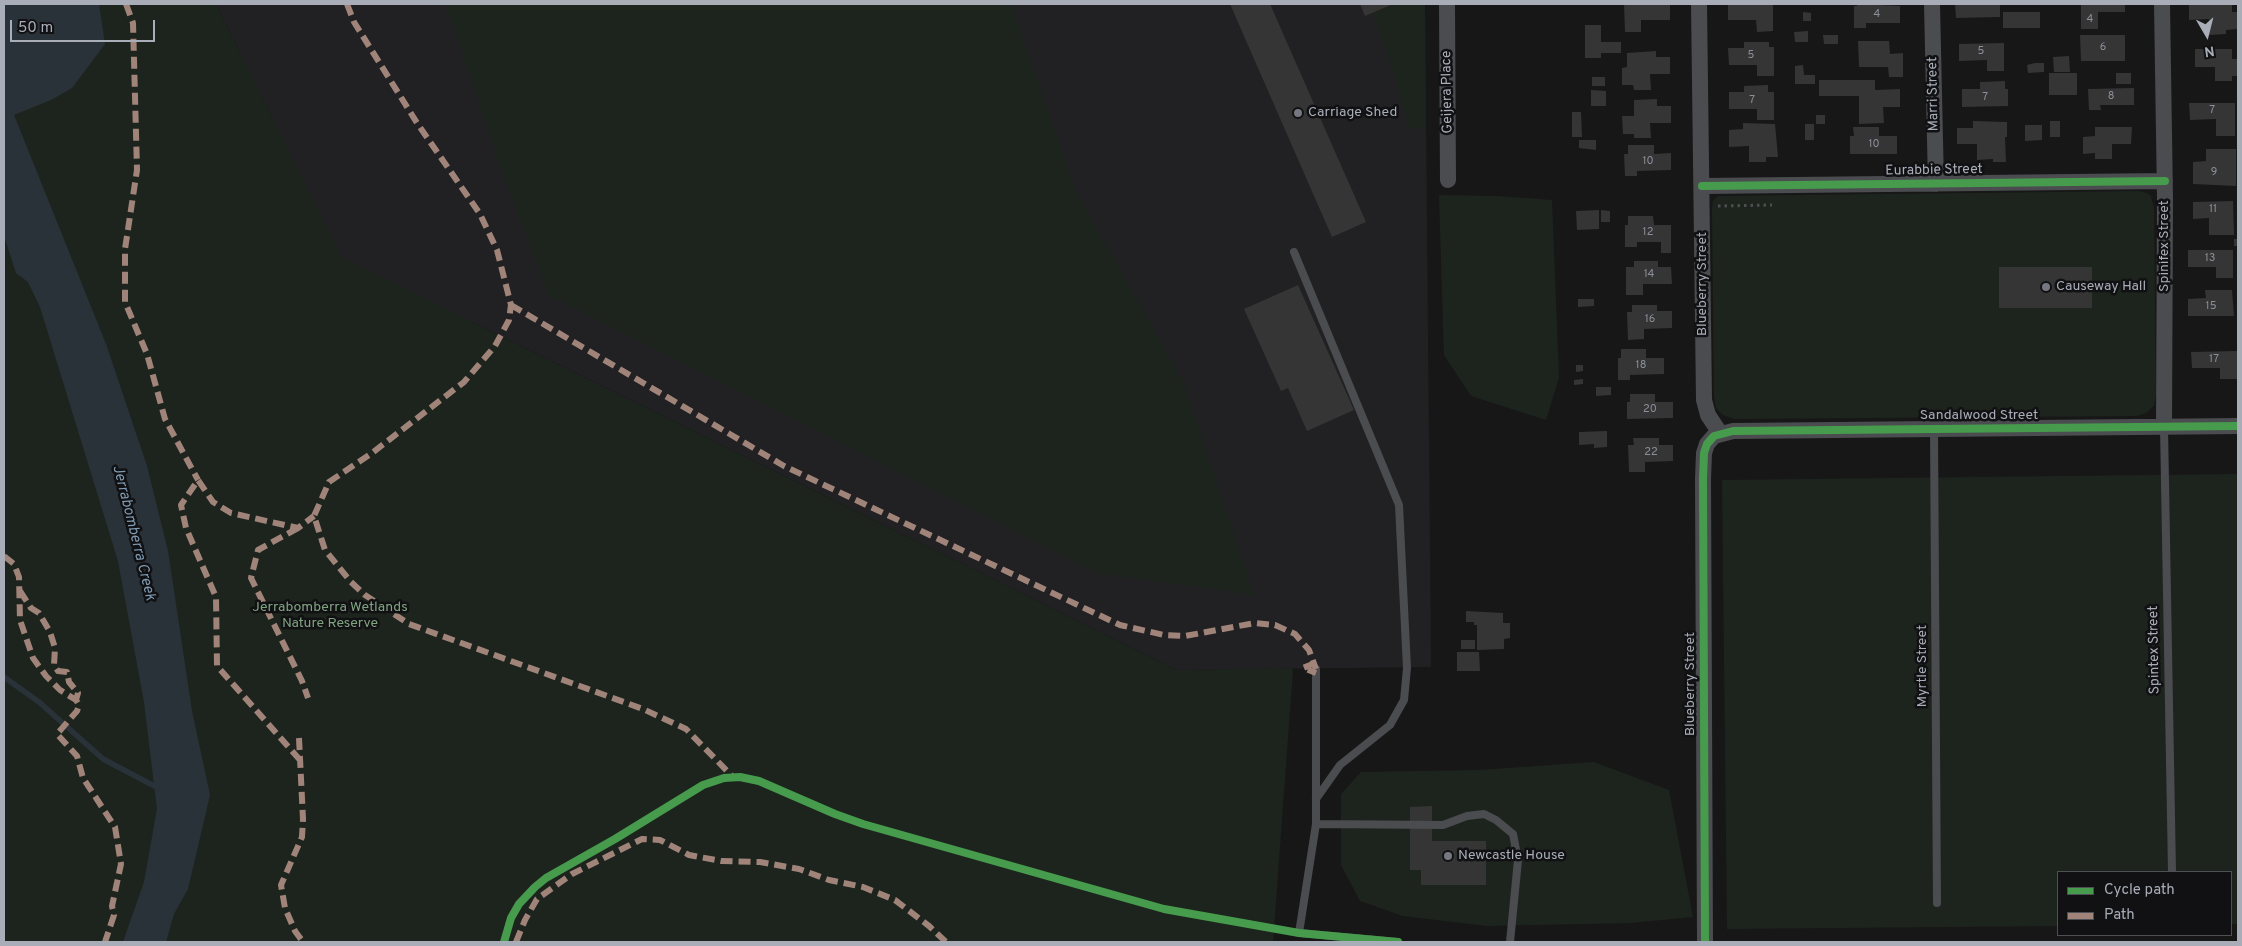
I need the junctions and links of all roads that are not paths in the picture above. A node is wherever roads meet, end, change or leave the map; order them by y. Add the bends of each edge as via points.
1 (1447, 4) edge
2 (1700, 4) edge
3 (1932, 4) edge
4 (2162, 4) edge
5 (1448, 180) dead end
6 (2165, 181) junction
7 (1936, 184) junction
8 (1702, 186) junction
9 (1294, 252) dead end
10 (2238, 426) edge
11 (2164, 427) junction
12 (1934, 429) junction
13 (1720, 433) junction
14 (1316, 669) dead end
15 (1316, 799) junction
16 (1316, 824) junction
17 (2172, 871) edge
18 (1937, 903) dead end
19 (1398, 942) edge
20 (1510, 942) edge
21 (1705, 942) edge

1 - 5 street, Geijera Place
2 - 8 street, Blueberry Street
3 - 7 street, Marri Street
4 - 6 street, Spinifex Street
6 - 7 street, Eurabbie Street
6 - 11 street, Spinifex Street
7 - 8 street, Eurabbie Street
8 - 13 street, Blueberry Street via 1704,404
9 - 15 lane via 1399,504 1407,658 1404,700 1390,725 1340,765
10 - 11 street, Sandalwood Street
11 - 12 street, Sandalwood Street
11 - 17 lane, Spintex Street
12 - 13 street, Sandalwood Street
12 - 18 lane, Myrtle Street
13 - 21 street, Blueberry Street via 1707,444 1704,457
14 - 15 lane
15 - 16 lane
16 - 19 lane via 1299,933
16 - 20 lane via 1443,825 1484,814 1496,820 1513,834 1518,860

